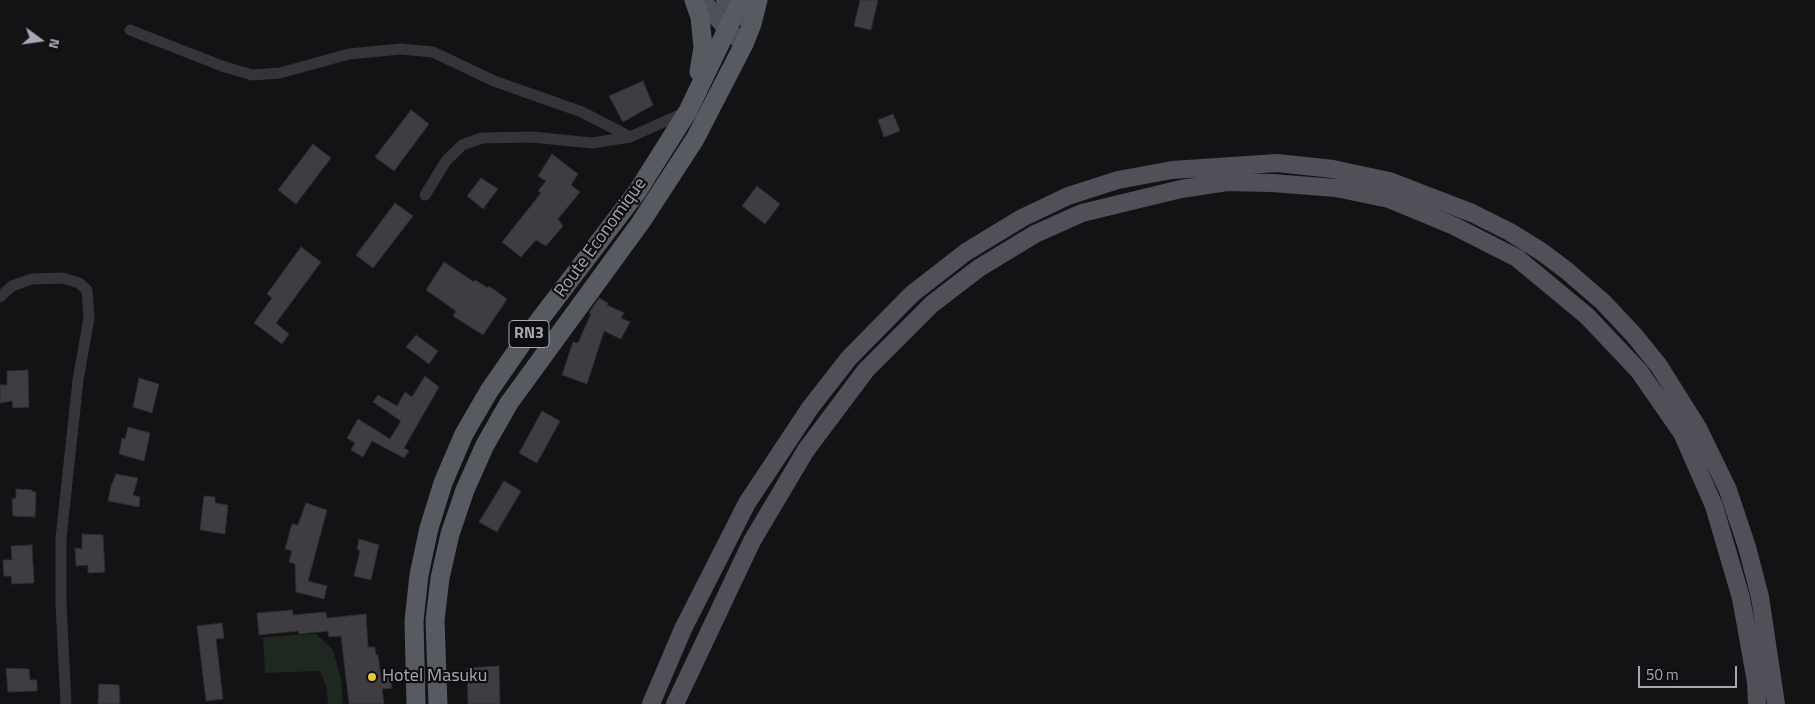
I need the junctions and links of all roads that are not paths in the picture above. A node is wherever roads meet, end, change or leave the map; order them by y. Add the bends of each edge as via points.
1 (694, 0) edge
2 (702, 0) edge
3 (758, 0) edge
4 (734, 3) edge
5 (752, 24) junction
6 (727, 29) junction
7 (130, 30) dead end
8 (744, 44) junction
9 (689, 108) junction
10 (630, 137) junction
11 (425, 195) dead end
12 (622, 211) junction
13 (641, 222) junction
14 (0, 297) edge
15 (1757, 696) edge
16 (66, 704) edge
17 (416, 704) edge
18 (438, 704) edge
19 (650, 704) edge
20 (675, 704) edge
21 (1746, 704) edge
22 (1776, 704) edge

1 - 9 highway via 700,17 703,47
2 - 6 main road
3 - 5 highway, Route Economique / RN3
4 - 5 main road
4 - 6 highway, Route Economique / RN3
5 - 8 highway, Route Economique / RN3
6 - 8 main road
6 - 9 highway, Route Economique / RN3
7 - 10 street via 252,75 280,73 350,54 401,49 433,52 494,81 582,112
8 - 13 highway, Route Economique / RN3 via 695,139
9 - 10 street
9 - 12 highway, Route Economique / RN3
10 - 11 street via 592,142 532,137 482,138 462,145 446,161
12 - 13 highway
12 - 17 highway, Route Economique / RN3 via 489,391 464,434 443,483 419,575 414,621
13 - 18 highway, Route Economique / RN3 via 508,403 465,490 440,578 436,620
14 - 16 street via 12,286 32,279 63,278 87,290 89,318 78,380 61,538
15 - 20 main road via 1739,590 1714,506 1682,434 1639,371 1587,316 1517,258 1454,226 1389,199 1336,188 1227,182 1181,189 1082,213 1034,234 979,268 932,304 866,370 806,450 752,541
15 - 21 street
19 - 22 main road via 683,629 747,503 810,408 849,358 912,294 966,252 1022,218 1068,196 1118,180 1172,170 1277,163 1332,169 1389,181 1472,213 1542,252 1603,302 1634,335 1659,366 1693,420 1728,490 1760,597

